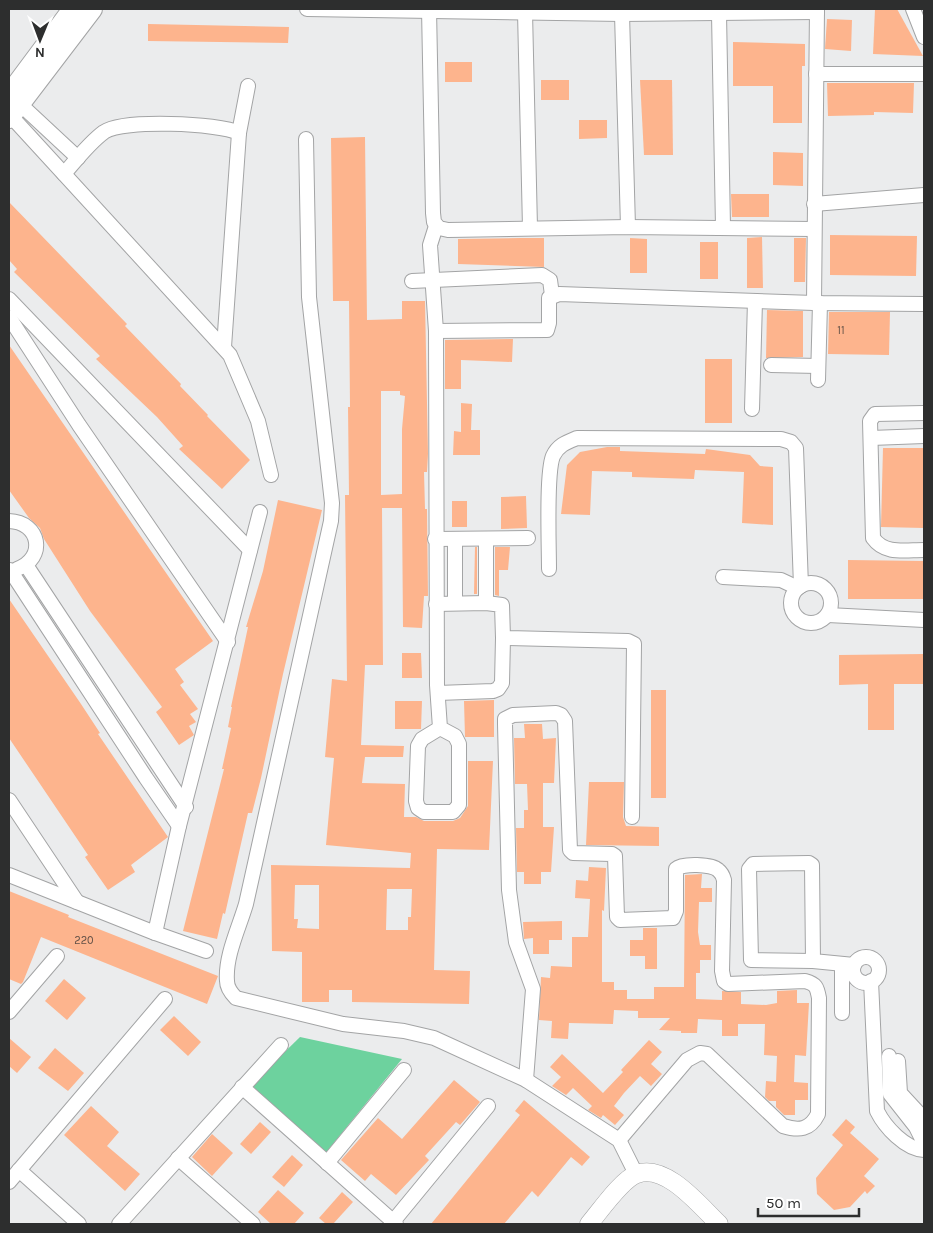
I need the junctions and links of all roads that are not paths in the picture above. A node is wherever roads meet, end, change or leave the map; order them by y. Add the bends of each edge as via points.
1 (73, 9) edge
2 (92, 9) edge
3 (307, 9) edge
4 (913, 9) edge
5 (429, 10) edge
6 (460, 10) edge
7 (817, 10) edge
8 (561, 11) edge
9 (661, 11) edge
10 (761, 11) edge
11 (525, 12) junction
12 (622, 14) junction
13 (720, 14) junction
14 (924, 37) edge
15 (816, 74) junction
16 (924, 74) edge
17 (248, 86) dead end
18 (11, 109) edge
19 (239, 133) junction
20 (306, 139) dead end
21 (78, 158) junction
22 (64, 174) junction
23 (924, 195) edge
24 (814, 204) junction
25 (436, 226) junction
26 (628, 227) junction
27 (723, 227) junction
28 (530, 228) junction
29 (814, 229) junction
30 (432, 280) junction
31 (412, 281) dead end
32 (552, 295) junction
33 (9, 298) edge
34 (755, 301) junction
35 (817, 303) junction
36 (924, 304) edge
37 (9, 317) edge
38 (436, 331) junction
39 (224, 347) junction
40 (771, 365) dead end
41 (752, 409) dead end
42 (924, 413) edge
43 (924, 436) edge
44 (871, 438) junction
45 (271, 475) dead end
46 (260, 512) dead end
47 (9, 521) edge
48 (528, 538) dead end
49 (435, 539) junction
50 (455, 539) junction
51 (486, 539) junction
52 (250, 550) junction
53 (924, 550) edge
54 (26, 565) junction
55 (9, 569) edge
56 (549, 569) dead end
57 (723, 581) dead end
58 (797, 589) junction
59 (456, 603) junction
60 (486, 603) junction
61 (436, 604) junction
62 (828, 615) junction
63 (924, 620) edge
64 (503, 638) junction
65 (228, 642) junction
66 (438, 693) junction
67 (440, 728) junction
68 (9, 800) edge
69 (186, 807) junction
70 (632, 817) dead end
71 (180, 826) junction
72 (9, 875) edge
73 (77, 902) junction
74 (154, 933) junction
75 (206, 951) dead end
76 (57, 956) dead end
77 (813, 961) junction
78 (848, 965) junction
79 (872, 981) junction
80 (15, 995) edge
81 (165, 999) dead end
82 (9, 1012) edge
83 (842, 1013) dead end
84 (281, 1045) dead end
85 (404, 1070) dead end
86 (526, 1080) junction
87 (242, 1087) junction
88 (488, 1106) dead end
89 (924, 1119) edge
90 (619, 1140) junction
91 (924, 1143) edge
92 (924, 1150) edge
93 (178, 1158) junction
94 (327, 1163) junction
95 (19, 1170) junction
96 (636, 1174) junction
97 (9, 1182) edge
98 (393, 1223) edge
99 (79, 1224) edge
100 (119, 1224) edge
101 (253, 1224) edge
102 (589, 1224) edge
103 (720, 1224) edge

1 - 18 main road
2 - 18 main road
3 - 5 street
4 - 14 street
5 - 6 street
5 - 25 street via 433,213
6 - 11 street
7 - 10 street
7 - 15 street
8 - 11 street
8 - 12 street
9 - 12 street
9 - 13 street
10 - 13 street
11 - 28 street
12 - 26 street
13 - 27 street
15 - 16 street
15 - 24 street
17 - 19 street
18 - 21 street
18 - 22 street
19 - 21 street via 220,127 124,124 104,132
19 - 39 street
20 - 86 street via 309,298 332,503 331,521 226,981 236,998 343,1024 434,1038
21 - 22 street
22 - 39 street
23 - 24 street
24 - 29 street
25 - 28 street via 448,230
25 - 30 street via 430,245
26 - 27 street
26 - 28 street
27 - 29 street
29 - 35 street
30 - 31 street
30 - 32 street via 542,275 550,280
30 - 38 street
32 - 34 street
32 - 38 street via 548,301 547,330
33 - 52 street
34 - 35 street
34 - 41 street
35 - 36 street
35 - 40 street via 818,373
37 - 65 street
38 - 49 street
39 - 45 street via 249,396 267,451
42 - 44 street via 875,414 870,421
43 - 44 street
44 - 53 street via 873,538 886,550
46 - 52 street
47 - 54 street via 24,524 35,536 35,552
48 - 51 street
49 - 50 street
49 - 61 street
50 - 51 street
50 - 59 street
51 - 60 street
52 - 65 street
54 - 55 street
54 - 69 street
55 - 71 street
56 - 58 street via 551,466 559,448 566,442 577,438 781,439 791,442 796,448
57 - 58 street
58 - 62 street via 816,584 827,591 831,603
58 - 62 street via 791,607 797,619 810,624
59 - 60 street
59 - 61 street
60 - 64 street via 502,605
61 - 66 street
62 - 63 street
64 - 66 street via 502,683 498,689
64 - 70 street via 628,641 634,644
65 - 69 street
66 - 67 street
67 - 67 street via 422,739 418,746 416,801 424,812 453,812 459,805 459,744 455,736
68 - 73 street
69 - 71 street
71 - 74 street
72 - 73 street
73 - 74 street
74 - 75 street
76 - 80 street
77 - 77 street via 812,865 753,864 749,870 750,959
77 - 78 street
78 - 79 street via 859,980
78 - 79 street via 863,957 875,960 879,972
78 - 83 street
79 - 92 street via 877,1111 886,1125 905,1142
80 - 82 street
81 - 95 street
84 - 87 street
85 - 94 street
86 - 90 street
86 - 90 street via 533,989 516,942 509,890 505,724 506,719 514,715 556,713 565,721 570,850 573,853 615,856 617,917 620,920 673,918 676,911 676,869 684,864 714,868 724,880 724,981 728,984 805,981 813,983 819,998 818,1114 814,1123 795,1130 783,1126 707,1054 700,1053 687,1060
87 - 93 street
87 - 94 street
88 - 98 street
89 - 91 street via 900,1093 894,1057 890,1094 916,1127
90 - 96 street
93 - 100 street
93 - 101 street
94 - 98 street
95 - 97 street
95 - 99 street
96 - 102 street
96 - 103 street via 650,1171 667,1177

